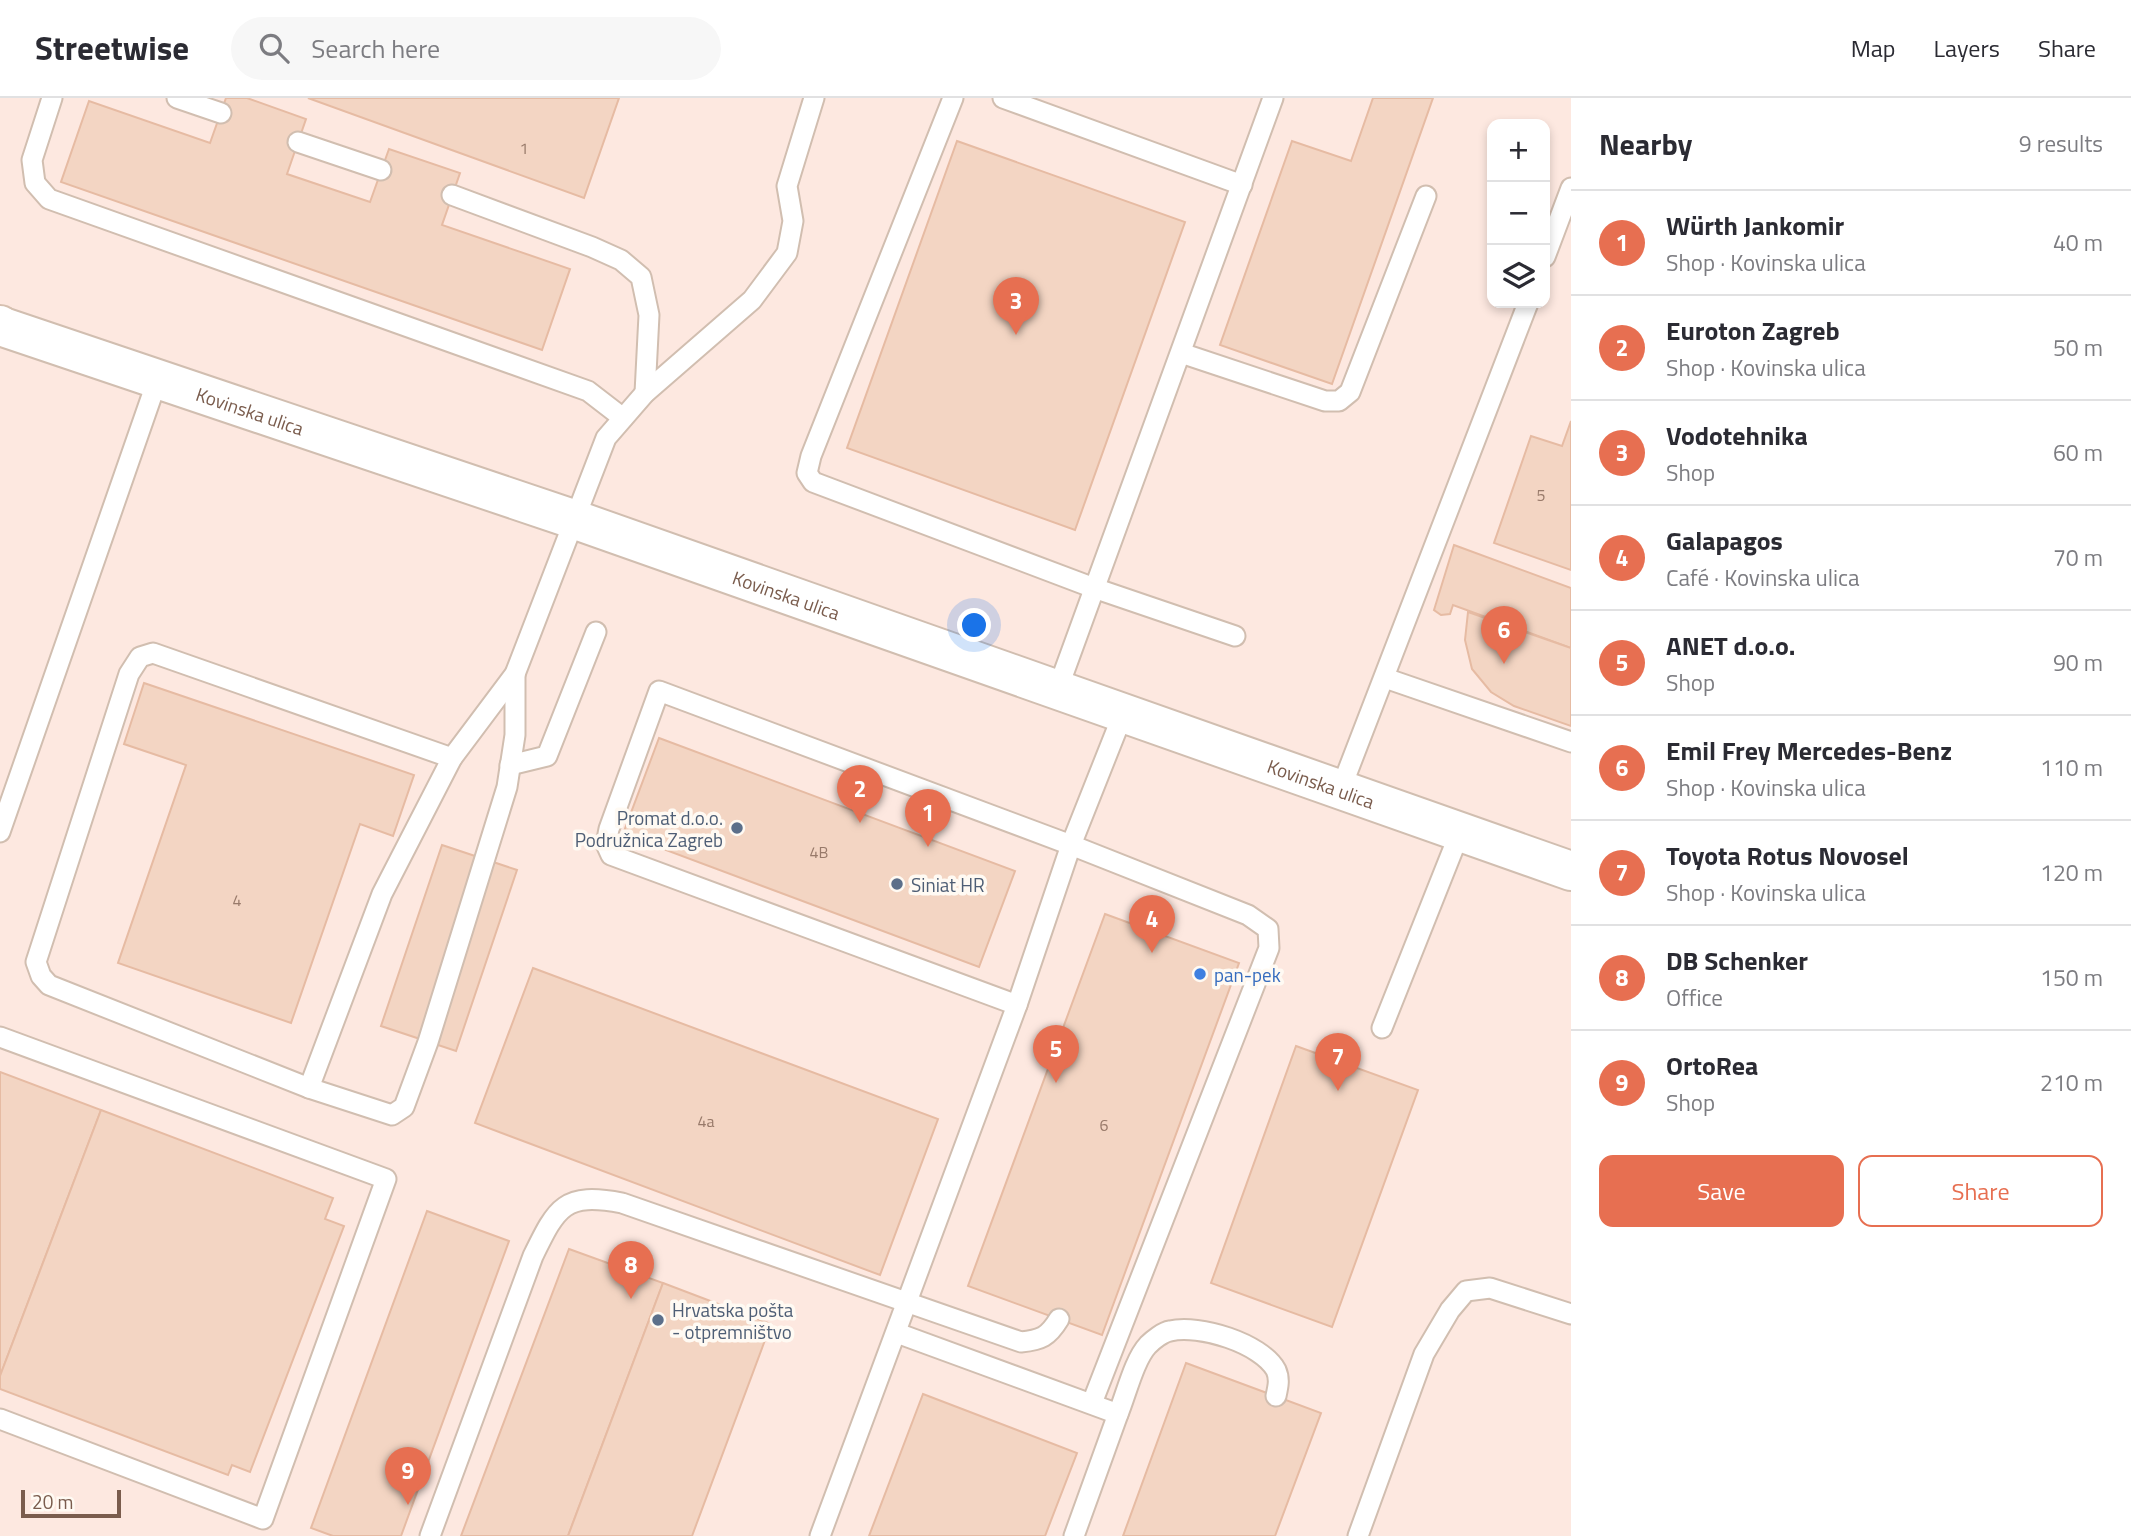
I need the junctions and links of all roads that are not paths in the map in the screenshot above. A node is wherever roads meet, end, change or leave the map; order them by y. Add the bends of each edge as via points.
1 (52, 98) edge
2 (177, 98) edge
3 (814, 98) edge
4 (953, 98) edge
5 (1003, 98) edge
6 (1273, 98) edge
7 (221, 113) dead end
8 (298, 142) dead end
9 (381, 170) dead end
10 (1242, 185) junction
11 (1571, 188) edge
12 (452, 195) dead end
13 (1426, 196) dead end
14 (1550, 245) edge
15 (1526, 308) edge
16 (0, 326) edge
17 (1181, 353) junction
18 (158, 378) junction
19 (645, 393) junction
20 (623, 418) junction
21 (573, 519) junction
22 (1094, 587) junction
23 (596, 632) dead end
24 (1235, 636) dead end
25 (515, 674) junction
26 (1385, 678) junction
27 (1057, 691) junction
28 (1123, 714) junction
29 (1571, 742) edge
30 (452, 758) junction
31 (510, 765) junction
32 (1340, 791) junction
33 (0, 832) edge
34 (1460, 832) junction
35 (1071, 845) junction
36 (1571, 871) edge
37 (1017, 1005) junction
38 (1382, 1028) dead end
39 (0, 1037) edge
40 (309, 1087) junction
41 (908, 1304) junction
42 (1571, 1314) edge
43 (1059, 1319) dead end
44 (897, 1333) junction
45 (1276, 1396) dead end
46 (1092, 1403) junction
47 (1118, 1414) junction
48 (0, 1419) edge
49 (430, 1536) edge
50 (820, 1536) edge
51 (1074, 1536) edge
52 (1358, 1536) edge

1 - 20 lane via 32,160 35,183 49,199 588,391
2 - 7 lane
3 - 19 lane via 787,186 793,220 787,253 752,300
4 - 22 lane via 807,473 813,482
5 - 10 lane
6 - 10 lane
8 - 9 lane
10 - 17 lane
11 - 14 lane
12 - 19 lane via 592,247 621,260 641,277 649,315
13 - 17 lane via 1350,392 1339,401 1325,401
15 - 26 lane
16 - 18 street, Kovinska ulica
17 - 22 lane
18 - 21 street, Kovinska ulica
18 - 33 lane
19 - 20 lane
20 - 21 lane via 606,438
21 - 25 lane
21 - 27 street, Kovinska ulica
22 - 24 lane
22 - 27 lane
23 - 31 lane via 547,756
25 - 30 lane
25 - 31 lane
26 - 29 lane
26 - 32 lane
27 - 28 street, Kovinska ulica
28 - 32 street, Kovinska ulica
28 - 35 lane
30 - 40 lane via 382,894
30 - 40 lane via 153,653 140,657 129,674 36,962 41,976 49,985
31 - 40 lane via 486,859 404,1107 392,1115
32 - 34 street, Kovinska ulica
34 - 36 street, Kovinska ulica
34 - 38 lane
35 - 37 lane
35 - 37 lane via 659,691 609,829 606,844 611,855
35 - 46 lane via 1248,915 1268,929 1269,947
37 - 41 lane
39 - 48 lane via 386,1180 263,1519
41 - 43 lane via 1021,1342 1041,1340
41 - 44 lane
41 - 49 lane via 622,1203 598,1198 572,1201 552,1217 533,1256
42 - 52 lane via 1490,1288 1466,1291 1424,1354
44 - 46 lane
44 - 50 lane
45 - 47 lane via 1279,1381 1264,1355 1239,1342 1191,1329 1167,1331 1147,1346
46 - 47 lane
47 - 51 lane

